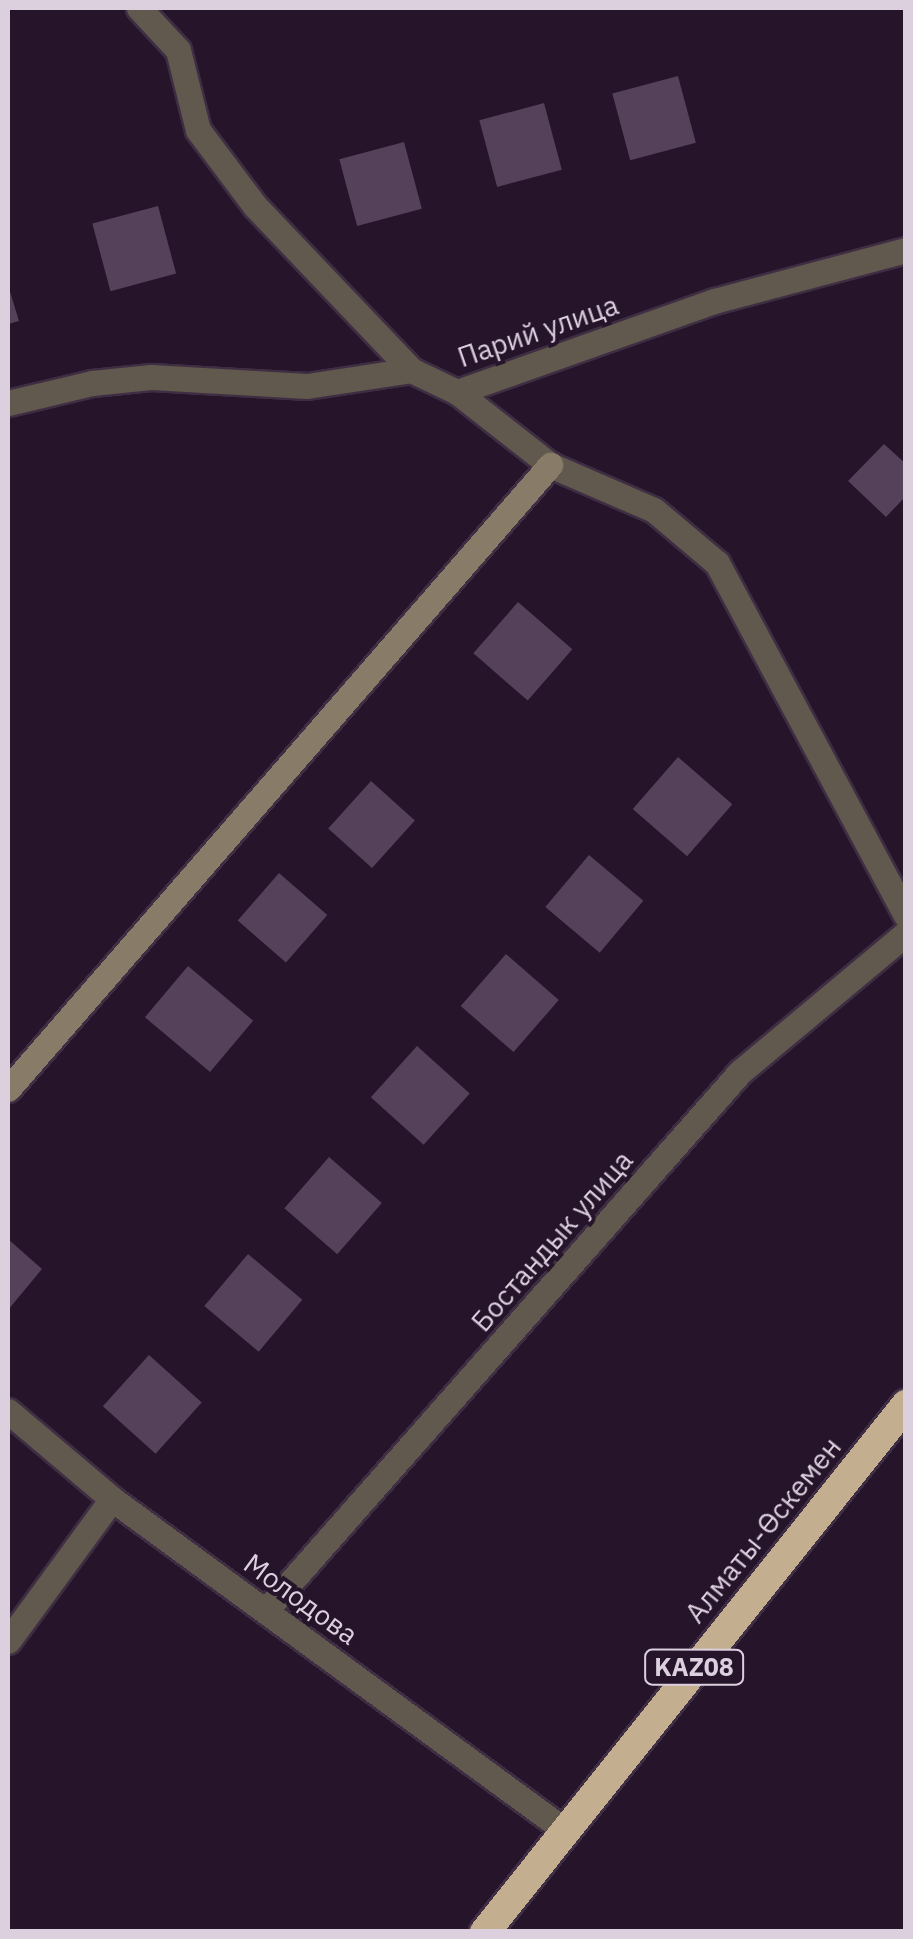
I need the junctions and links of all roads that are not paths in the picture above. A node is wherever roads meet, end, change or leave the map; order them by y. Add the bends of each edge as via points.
1 (140, 8) edge
2 (906, 250) edge
3 (411, 370) junction
4 (458, 392) junction
5 (8, 403) edge
6 (550, 465) junction
7 (906, 916) edge
8 (906, 934) edge
9 (8, 1090) edge
10 (906, 1405) edge
11 (8, 1411) edge
12 (112, 1499) junction
13 (266, 1610) junction
14 (8, 1641) edge
15 (563, 1830) junction
16 (485, 1932) edge

1 - 3 street via 178,50 198,130 244,191
2 - 4 street, Парий улица via 714,301
3 - 4 street, Парий улица
3 - 5 street via 307,386 151,377
4 - 6 street
6 - 7 street via 654,510 717,563
6 - 9 street
8 - 13 street, Бостандык улица via 740,1072
10 - 15 highway, Алматы-Өскемен / KAZ08
11 - 12 street, Молодова
12 - 13 street, Молодова
12 - 14 street
13 - 15 street, Молодова
15 - 16 highway, Алматы-Өскемен / KAZ08

